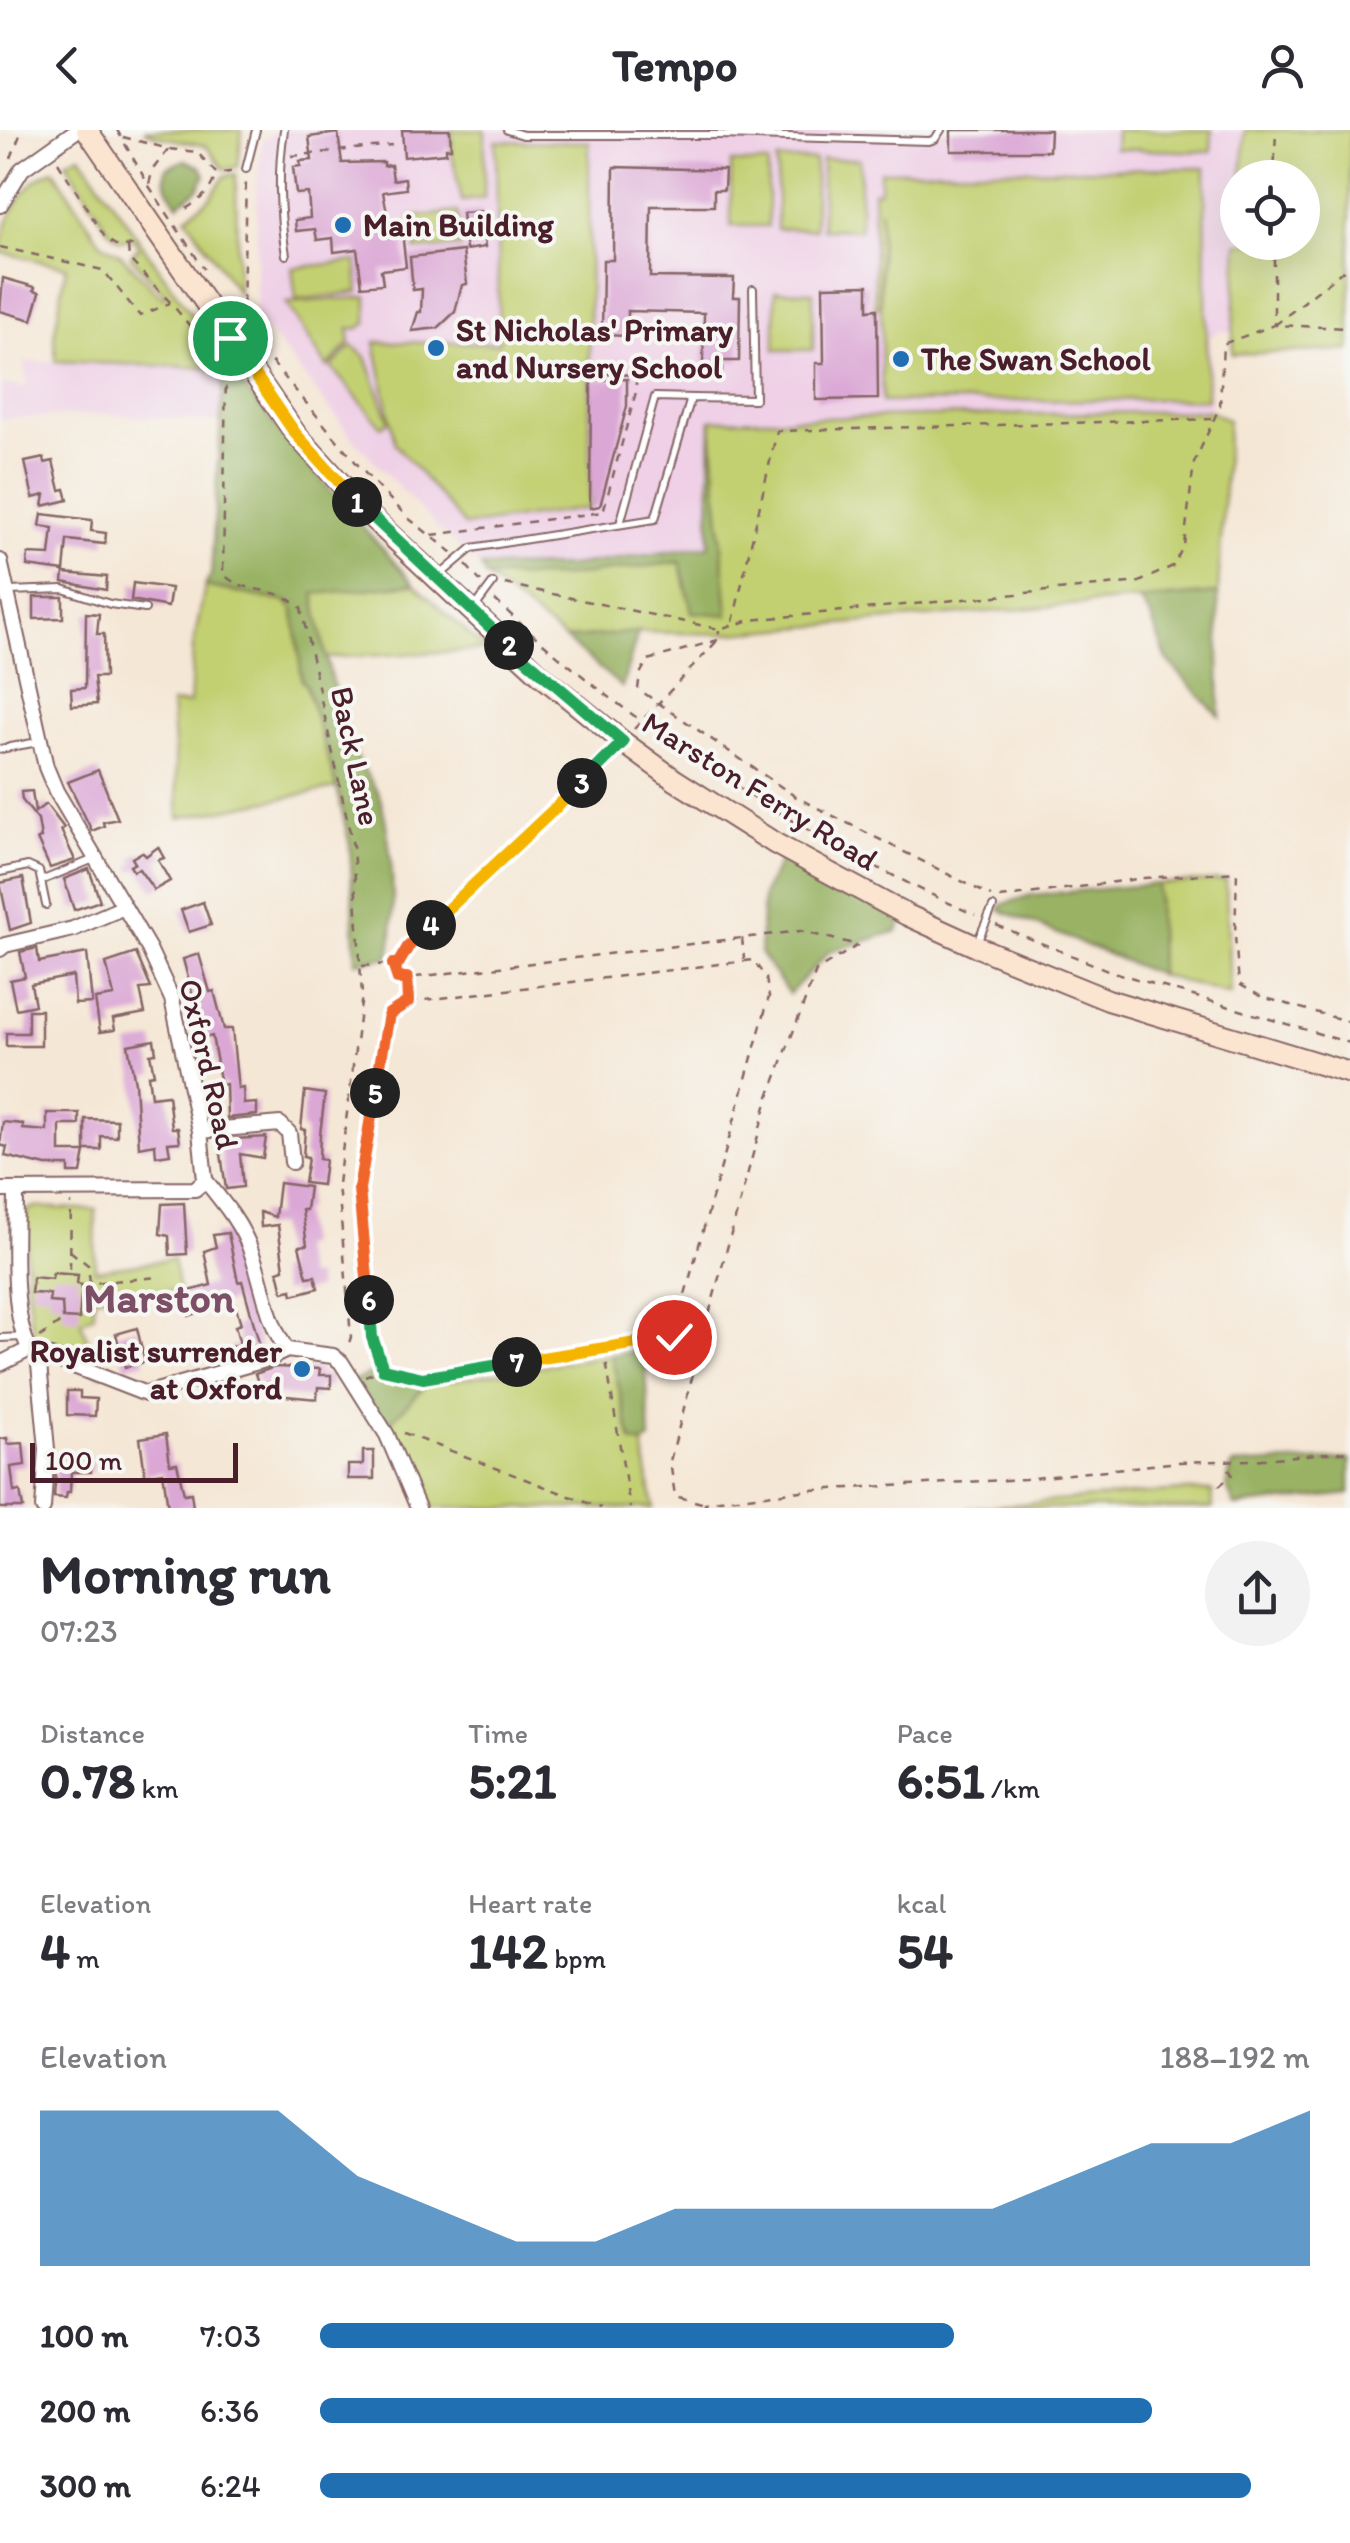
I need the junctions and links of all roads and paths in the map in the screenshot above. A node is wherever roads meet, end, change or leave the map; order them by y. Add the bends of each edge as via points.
1 (22, 130) edge
2 (76, 130) edge
3 (87, 130) edge
4 (117, 130) edge
5 (256, 130) edge
6 (284, 130) edge
7 (507, 130) edge
8 (728, 130) edge
9 (942, 130) edge
10 (1276, 130) edge
11 (718, 134) junction
12 (121, 137) junction
13 (392, 145) dead end
14 (169, 149) junction
15 (60, 157) dead end
16 (280, 158) junction
17 (1275, 160) edge
18 (9, 163) dead end
19 (246, 170) junction
20 (223, 173) dead end
21 (148, 186) junction
22 (0, 205) edge
23 (181, 212) dead end
24 (136, 245) dead end
25 (0, 247) edge
26 (128, 247) junction
27 (286, 255) dead end
28 (1274, 260) edge
29 (1350, 265) edge
30 (208, 274) dead end
31 (753, 289) dead end
32 (171, 303) junction
33 (237, 319) dead end
34 (1274, 326) junction
35 (1350, 328) edge
36 (250, 335) dead end
37 (602, 374) dead end
38 (701, 398) junction
39 (1213, 419) junction
40 (620, 524) junction
41 (431, 536) junction
42 (451, 551) dead end
43 (0, 561) edge
44 (466, 566) dead end
45 (437, 578) junction
46 (491, 586) junction
47 (8, 591) junction
48 (144, 610) dead end
49 (472, 611) junction
50 (732, 625) junction
51 (718, 629) junction
52 (718, 640) junction
53 (656, 704) junction
54 (641, 722) junction
55 (38, 742) junction
56 (623, 742) junction
57 (0, 749) edge
58 (95, 858) junction
59 (0, 872) edge
60 (43, 880) junction
61 (996, 903) junction
62 (46, 905) dead end
63 (124, 907) junction
64 (987, 920) junction
65 (742, 937) junction
66 (975, 946) junction
67 (0, 950) edge
68 (744, 961) junction
69 (393, 964) junction
70 (360, 966) junction
71 (407, 978) junction
72 (408, 1002) junction
73 (1350, 1022) edge
74 (1350, 1043) edge
75 (1350, 1072) edge
76 (200, 1131) junction
77 (292, 1162) dead end
78 (205, 1180) junction
79 (8, 1191) edge
80 (72, 1192) junction
81 (70, 1251) junction
82 (70, 1269) dead end
83 (160, 1278) dead end
84 (62, 1322) dead end
85 (703, 1336) junction
86 (674, 1337) junction
87 (0, 1338) edge
88 (30, 1346) junction
89 (604, 1348) junction
90 (287, 1350) junction
91 (341, 1362) junction
92 (0, 1364) edge
93 (383, 1369) junction
94 (354, 1381) junction
95 (388, 1435) junction
96 (1350, 1450) edge
97 (1225, 1461) junction
98 (1219, 1486) dead end
99 (705, 1506) edge
100 (43, 1508) edge
101 (418, 1508) edge
102 (601, 1508) edge
103 (630, 1508) edge

1 - 18 path
2 - 22 street via 22,169
3 - 45 main road, Marston Ferry Road via 295,433
4 - 12 path
5 - 19 lane
6 - 16 lane
7 - 11 lane
8 - 11 lane
9 - 11 lane via 929,140
10 - 17 path
12 - 14 path
12 - 21 path
13 - 16 path
14 - 21 path
14 - 23 path via 197,152 216,173 209,193
15 - 26 path, Back Lane via 106,239
16 - 27 lane
19 - 20 path
19 - 33 path via 243,310
21 - 30 path
24 - 26 path
25 - 32 path via 103,270 140,316
26 - 32 path, Back Lane via 129,259
28 - 34 path
29 - 34 path
31 - 38 lane via 755,399
32 - 70 path, Back Lane via 226,370 225,578 296,602 304,616 353,846
34 - 35 path
34 - 39 path via 1223,344 1220,406
36 - 41 path via 351,457
37 - 41 path via 636,374 603,512
38 - 40 lane via 691,398 654,519
38 - 40 lane via 655,397
39 - 50 path via 1194,463 1184,545 1173,566 1139,582
39 - 50 path via 777,430
40 - 45 lane via 472,548
41 - 42 path
43 - 47 street, Oxford Road
44 - 46 path
45 - 49 main road, Marston Ferry Road
46 - 49 lane
46 - 51 path via 520,584
46 - 54 path via 520,624
47 - 48 lane via 63,588
47 - 55 street, Oxford Road
49 - 56 main road, Marston Ferry Road
50 - 51 path
51 - 52 path
52 - 53 path
52 - 53 path via 648,660 638,689
53 - 54 path
53 - 61 path via 796,797
54 - 56 path
54 - 64 path via 792,820
55 - 57 lane
55 - 58 street, Oxford Road via 56,791
56 - 66 main road, Marston Ferry Road via 776,844
56 - 69 path
58 - 60 lane
58 - 63 street, Oxford Road
59 - 60 lane via 28,866
60 - 62 lane
61 - 64 lane
61 - 73 path via 1028,892 1237,872 1239,984
63 - 67 street
63 - 76 street, Oxford Road via 172,999
64 - 66 lane
64 - 74 path via 1110,971
65 - 68 path
65 - 71 path
65 - 85 path via 800,931 858,945 816,971 768,1099
66 - 75 main road, Marston Ferry Road via 1108,1000
68 - 72 path
68 - 86 path via 753,960 766,978 769,997
69 - 70 path
69 - 71 path via 398,979
70 - 91 path, Back Lane via 338,1184 352,1337
71 - 72 path
72 - 93 path via 389,1014 359,1189 372,1337
76 - 77 street via 280,1124 289,1133
76 - 78 street, Oxford Road
78 - 80 street via 195,1189
78 - 90 street via 251,1249
79 - 80 street
79 - 88 street
80 - 81 path
81 - 82 path
81 - 83 path via 88,1265 90,1283
84 - 88 path
85 - 86 path
85 - 99 path via 670,1461 675,1496
86 - 89 path
87 - 88 lane
88 - 90 street via 146,1394
88 - 92 street
88 - 100 street via 47,1448
89 - 93 path via 423,1378
89 - 103 path
90 - 91 street
91 - 94 street
93 - 94 path
94 - 95 street
95 - 101 street
95 - 102 path via 408,1433
96 - 97 path
97 - 98 path via 1232,1476
97 - 99 path via 811,1490

